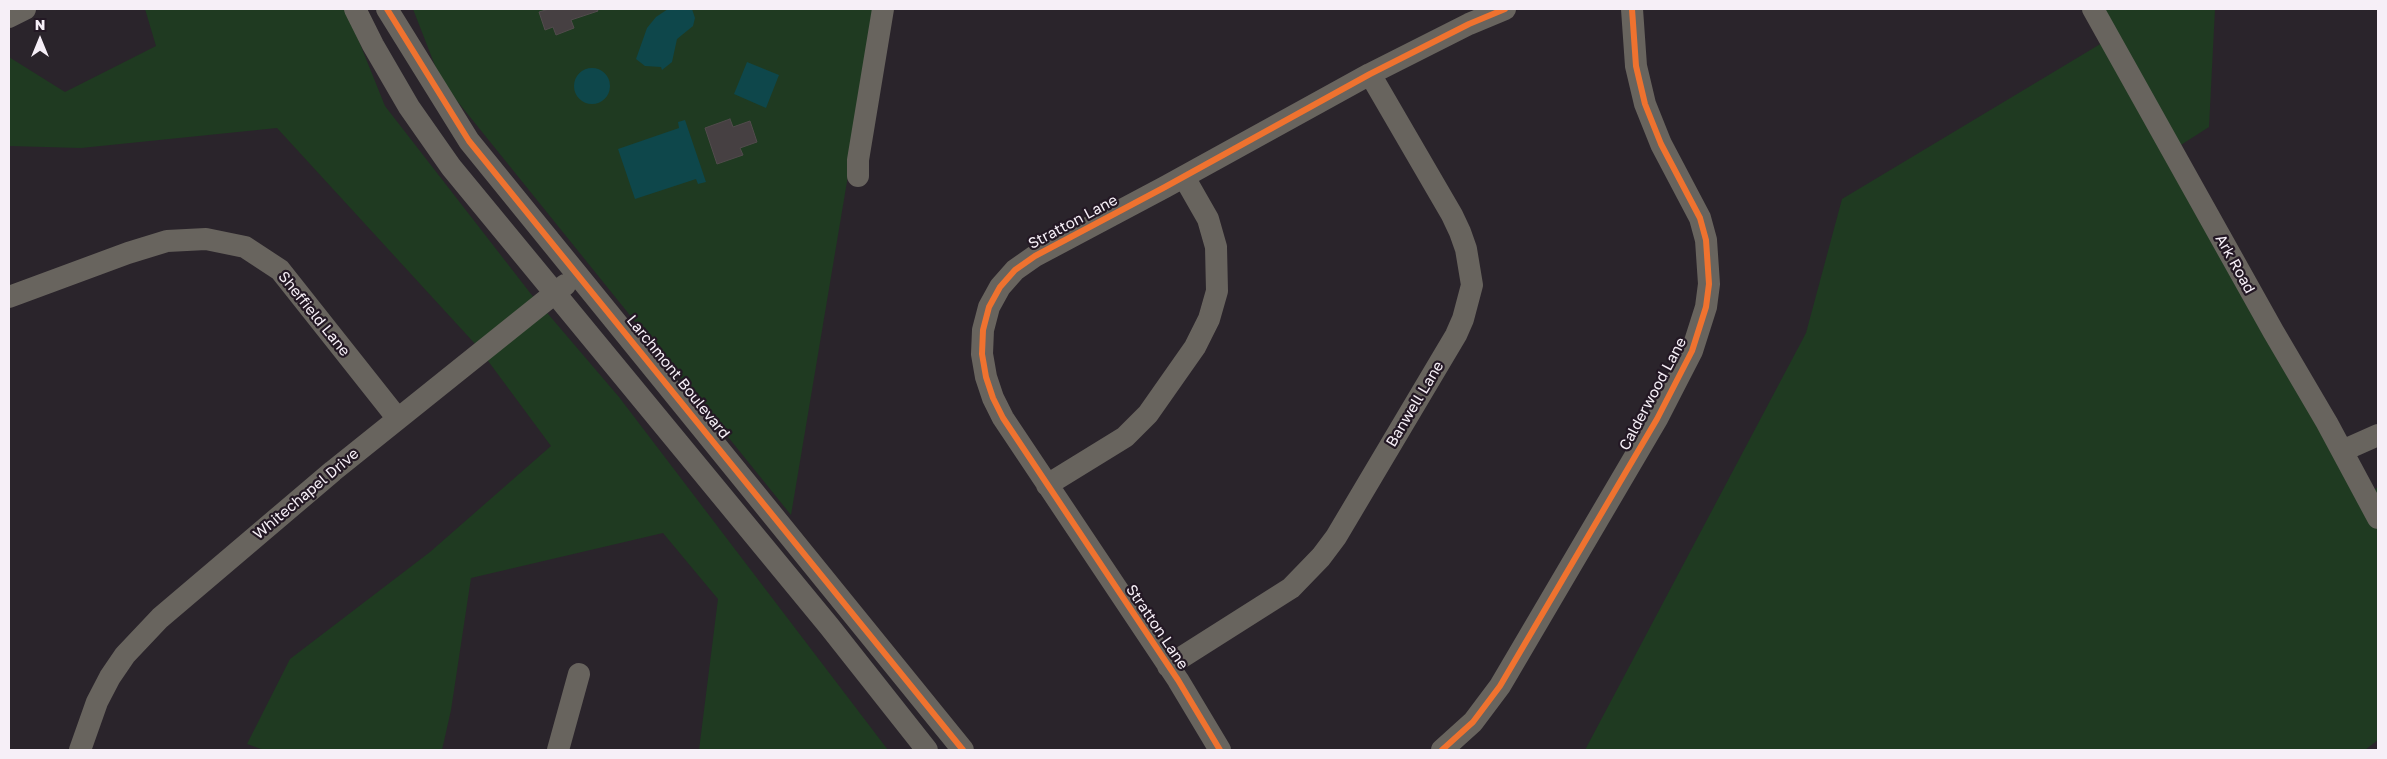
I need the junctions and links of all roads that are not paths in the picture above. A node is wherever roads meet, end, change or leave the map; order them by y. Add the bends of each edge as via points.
1 (24, 9) edge
2 (355, 9) edge
3 (387, 9) edge
4 (882, 9) edge
5 (1505, 9) edge
6 (1632, 9) edge
7 (2093, 9) edge
8 (9, 17) edge
9 (1370, 74) junction
10 (858, 176) dead end
11 (1184, 177) junction
12 (578, 274) junction
13 (554, 293) junction
14 (9, 297) edge
15 (398, 418) junction
16 (2378, 435) edge
17 (2342, 451) junction
18 (1047, 485) junction
19 (2378, 518) edge
20 (1168, 666) junction
21 (579, 674) dead end
22 (80, 750) edge
23 (558, 750) edge
24 (927, 750) edge
25 (963, 750) edge
26 (1220, 750) edge
27 (1444, 750) edge

1 - 8 street
2 - 13 street via 377,53 429,136
3 - 12 street, Larchmont Boulevard via 469,141
4 - 10 street
5 - 9 street, Stratton Lane
6 - 27 street, Calderwood Lane via 1636,66 1645,104 1661,144 1700,218 1706,240 1709,284 1706,307 1692,350 1657,419 1500,686 1473,722
7 - 17 street, Ark Road
9 - 11 street, Stratton Lane
9 - 20 street, Banwell Lane via 1460,232 1470,266 1472,285 1468,303 1456,335 1322,557 1291,588
11 - 18 street via 1208,219 1216,248 1217,291 1209,319 1195,347 1148,414 1125,436
11 - 18 street, Stratton Lane via 1035,256 1015,270 989,307 983,330 982,354 992,398
12 - 13 street, Whitechapel Drive
12 - 25 street, Larchmont Boulevard
13 - 15 street, Whitechapel Drive
13 - 24 street via 796,585
14 - 15 street, Sheffield Lane via 166,242 206,239 245,248 280,270
15 - 22 street, Whitechapel Drive via 179,601 142,636 110,678 97,702
16 - 17 street
17 - 19 street, Ark Road
18 - 20 street, Stratton Lane
20 - 26 street, Stratton Lane
21 - 23 street

